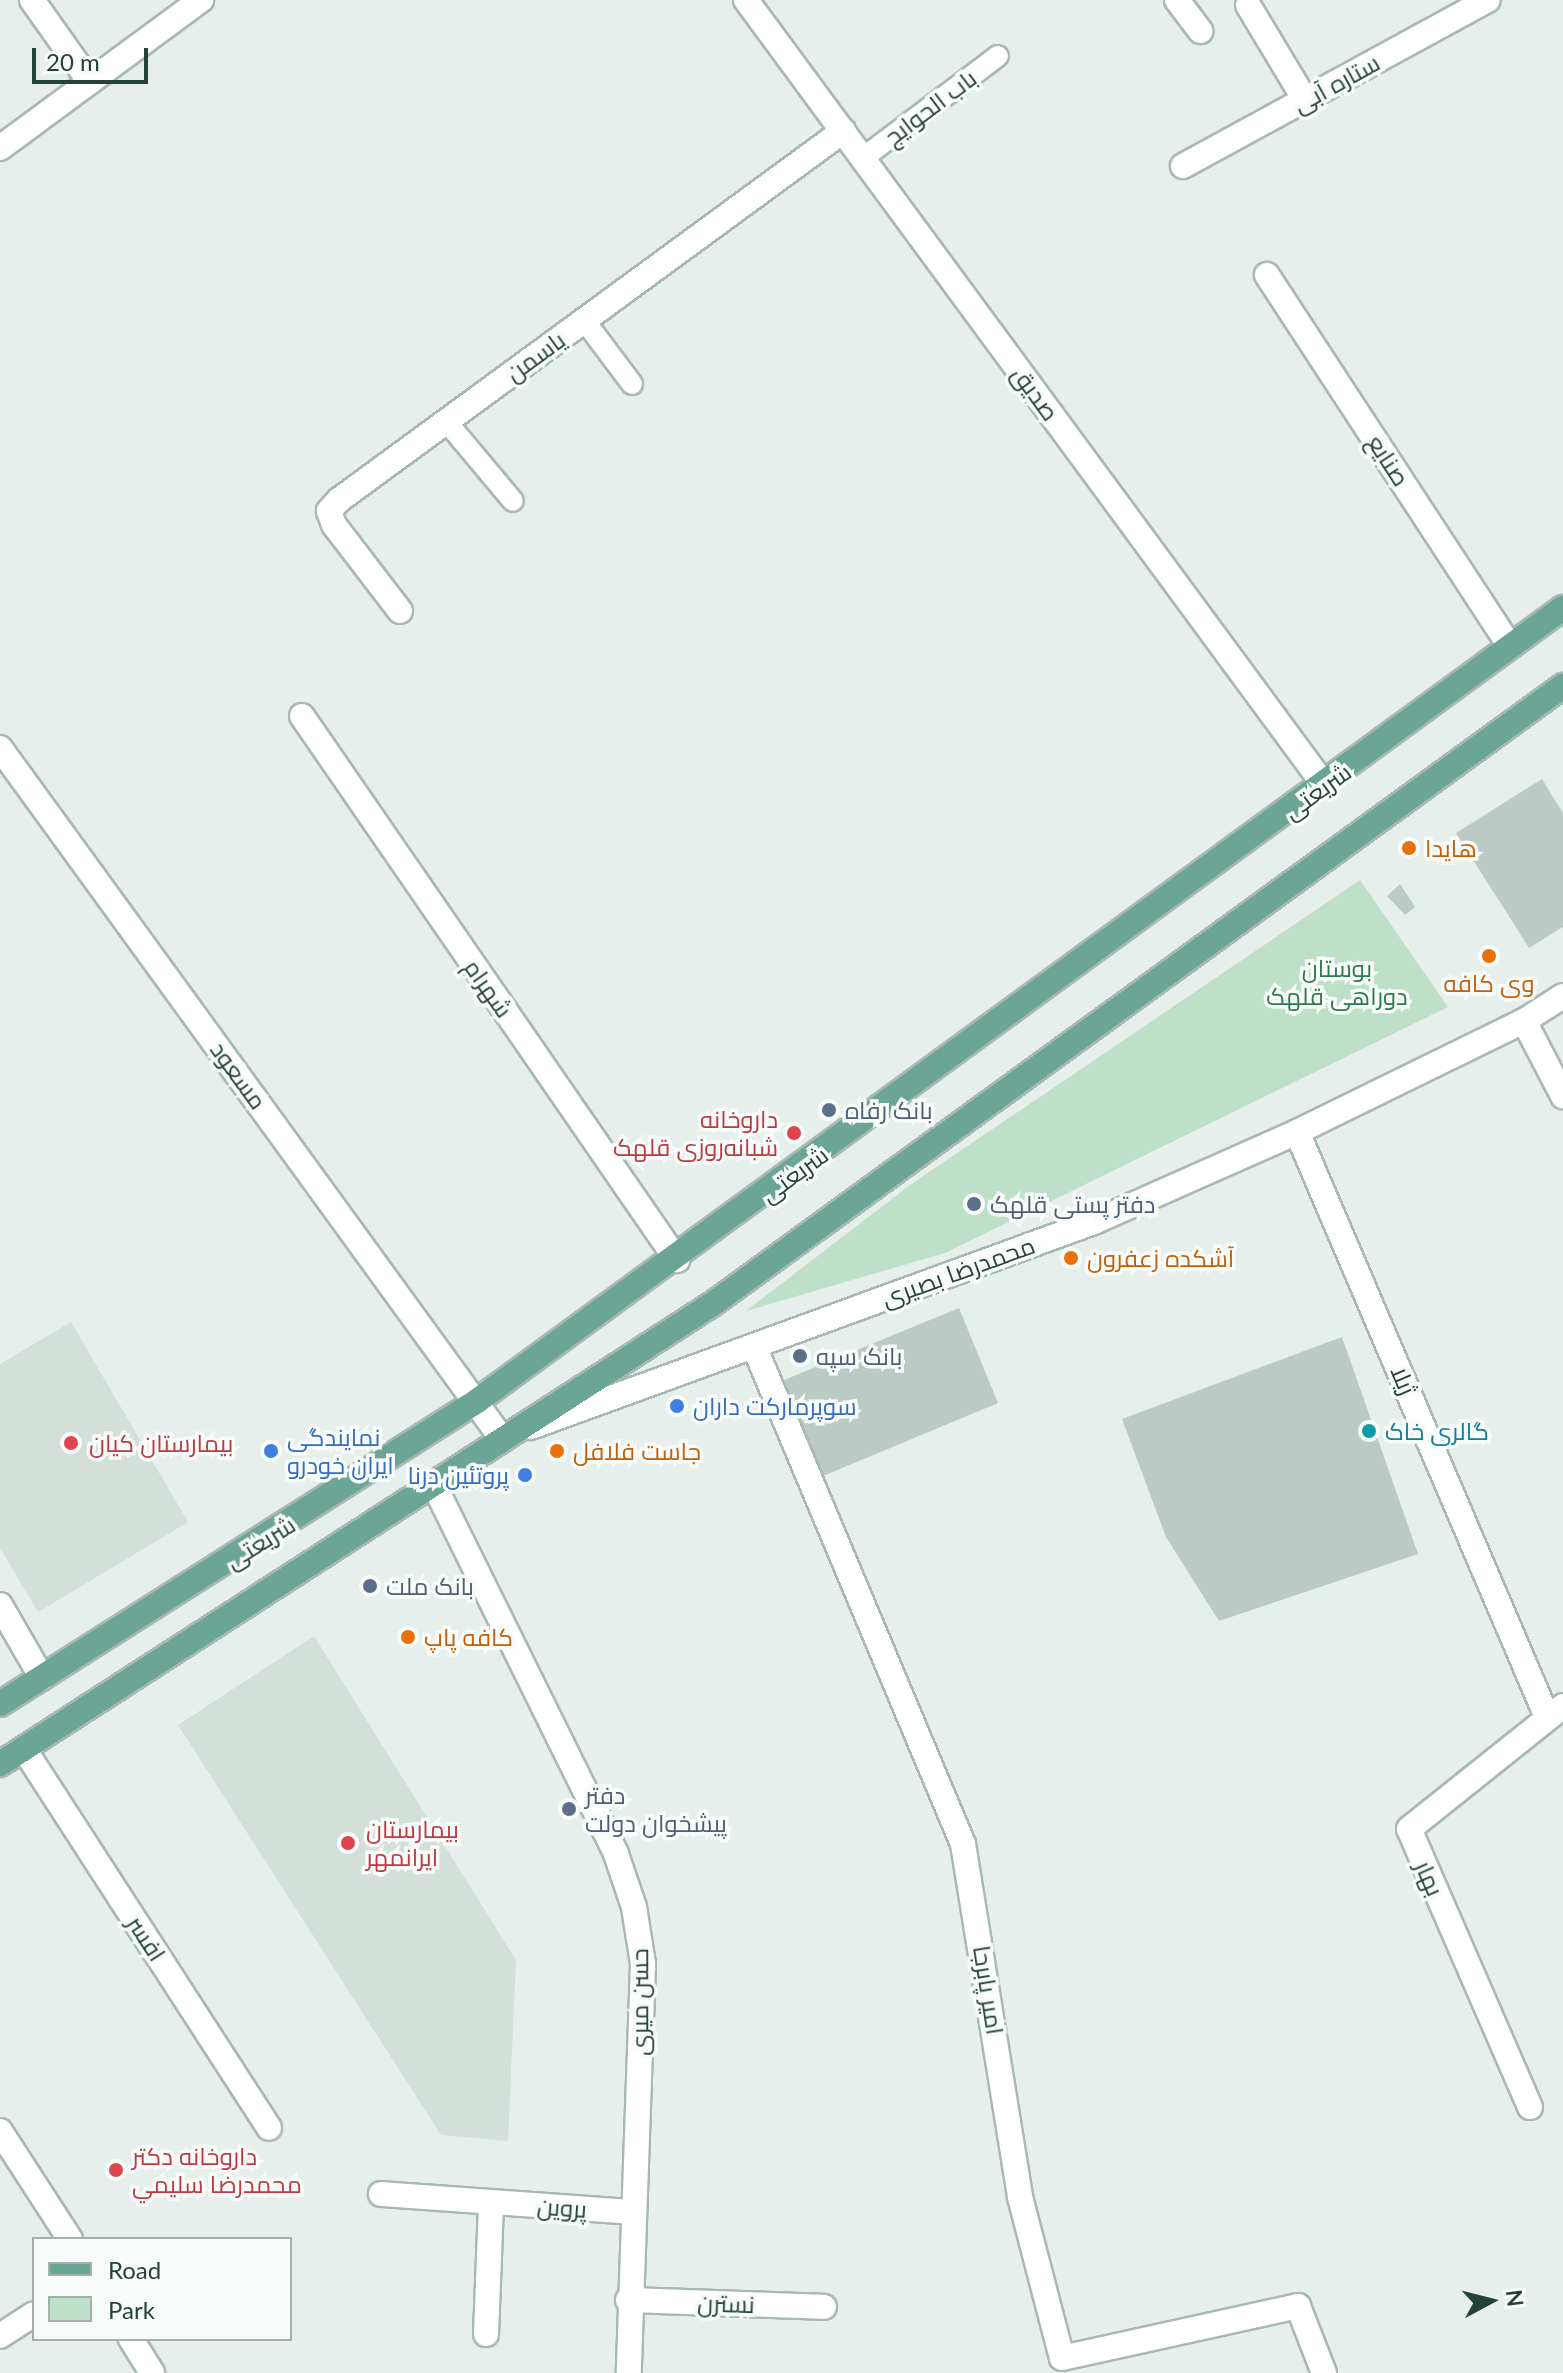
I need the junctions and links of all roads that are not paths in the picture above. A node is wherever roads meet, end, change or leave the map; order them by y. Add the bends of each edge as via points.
1 (32, 0) edge
2 (201, 0) edge
3 (746, 0) edge
4 (1177, 0) edge
5 (1488, 0) edge
6 (1248, 5) dead end
7 (1200, 31) dead end
8 (998, 56) dead end
9 (90, 82) junction
10 (1305, 100) junction
11 (843, 131) junction
12 (0, 148) edge
13 (863, 158) junction
14 (1183, 166) dead end
15 (1267, 275) dead end
16 (584, 320) junction
17 (632, 384) dead end
18 (446, 421) junction
19 (513, 501) dead end
20 (1563, 608) edge
21 (400, 611) dead end
22 (1510, 646) junction
23 (1563, 686) edge
24 (302, 716) dead end
25 (0, 748) edge
26 (1325, 786) junction
27 (1563, 996) edge
28 (1524, 1021) junction
29 (1563, 1096) edge
30 (1297, 1132) junction
31 (677, 1260) junction
32 (754, 1346) junction
33 (477, 1401) junction
34 (508, 1436) junction
35 (434, 1485) junction
36 (0, 1605) edge
37 (42, 1678) junction
38 (0, 1704) edge
39 (1555, 1712) edge
40 (24, 1749) junction
41 (0, 1764) edge
42 (1530, 2107) dead end
43 (269, 2128) dead end
44 (0, 2131) edge
45 (381, 2194) dead end
46 (491, 2203) junction
47 (632, 2212) junction
48 (69, 2237) edge
49 (628, 2300) junction
50 (824, 2307) dead end
51 (32, 2315) edge
52 (486, 2334) dead end
53 (0, 2336) edge
54 (132, 2341) edge
55 (1065, 2365) edge
56 (152, 2373) edge
57 (629, 2373) edge
58 (1324, 2373) edge

1 - 9 street
2 - 9 street
3 - 11 street, صدیق
4 - 7 street
5 - 10 street, ستاره آبی
6 - 10 street
8 - 13 lane, باب الحوایج
9 - 12 street
10 - 14 street, ستاره آبی
11 - 13 street, صدیق
11 - 16 street, یاسمن
13 - 26 street, صدیق
15 - 22 street, صنایع
16 - 17 lane
16 - 18 street, یاسمن
18 - 19 lane
18 - 21 street, یاسمن via 329,511 334,525
20 - 22 main road, شریعتی
22 - 26 main road, شریعتی
23 - 34 main road, شریعتی via 714,1303
24 - 31 street, شهرام
25 - 33 street, مسعود
26 - 31 main road, شریعتی
27 - 28 street, محمدرضا بصیری
28 - 29 street
28 - 30 street, محمدرضا بصیری
30 - 32 street, محمدرضا بصیری via 1094,1222
30 - 39 street, ژیلا
31 - 33 main road, شریعتی
32 - 34 street, محمدرضا بصیری
32 - 55 street, امیر پابرجا via 963,1844 1020,2197
33 - 34 street, مسعود
33 - 37 main road, شریعتی
34 - 35 main road, شریعتی
35 - 40 main road, شریعتی
35 - 47 street, حسن میری via 616,1854 634,1907 643,1964
36 - 37 street
37 - 38 main road, شریعتی
39 - 42 street, بهار via 1409,1829
40 - 41 main road, شریعتی
40 - 43 street, افسر
44 - 48 street
45 - 46 street, پروین
46 - 47 street, پروین
46 - 52 street
47 - 49 street, حسن میری
49 - 50 street, نسترن
49 - 57 street, حسن میری
51 - 53 street
54 - 56 street
55 - 58 street, امیر پابرجا via 1298,2306

